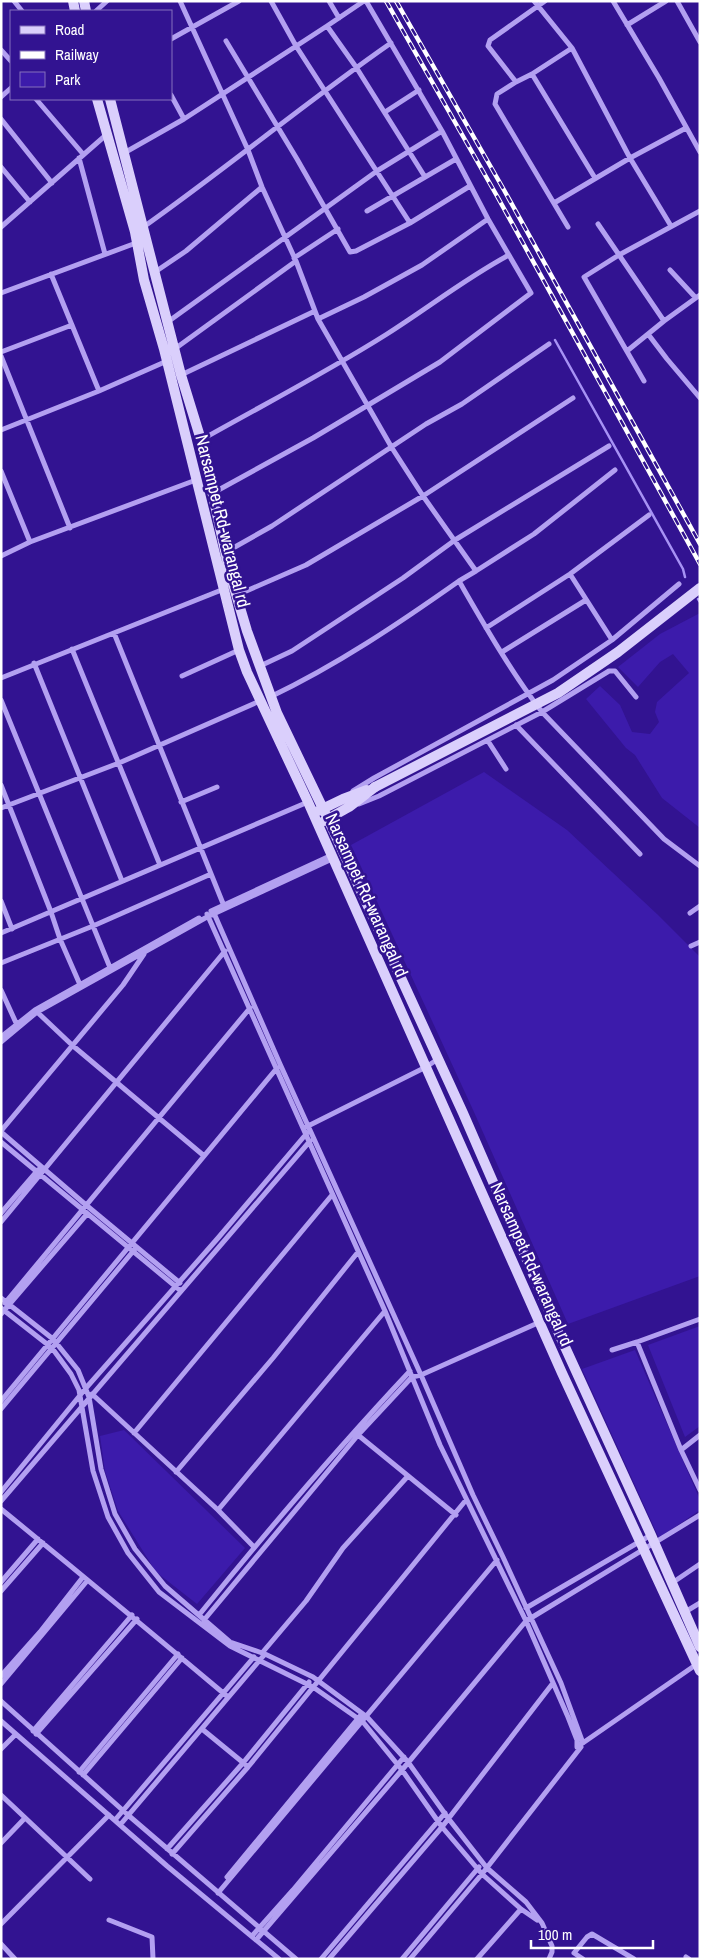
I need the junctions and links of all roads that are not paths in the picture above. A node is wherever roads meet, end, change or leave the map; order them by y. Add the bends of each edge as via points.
1 (107, 1) edge
2 (180, 1) edge
3 (239, 1) edge
4 (271, 1) edge
5 (329, 1) edge
6 (365, 1) edge
7 (534, 1) edge
8 (545, 1) edge
9 (613, 1) edge
10 (666, 1) edge
11 (677, 1) edge
12 (537, 7) junction
13 (97, 10) edge
14 (339, 18) junction
15 (627, 25) junction
16 (326, 26) junction
17 (192, 28) junction
18 (172, 38) edge
19 (226, 41) dead end
20 (700, 42) edge
21 (391, 43) junction
22 (296, 46) junction
23 (572, 48) junction
24 (1, 50) edge
25 (10, 60) edge
26 (356, 67) junction
27 (532, 74) junction
28 (248, 78) junction
29 (516, 82) junction
30 (325, 89) junction
31 (418, 90) junction
32 (222, 94) junction
33 (172, 97) edge
34 (37, 100) edge
35 (97, 100) edge
36 (110, 100) edge
37 (385, 112) junction
38 (1, 119) edge
39 (184, 119) junction
40 (278, 127) junction
41 (686, 128) junction
42 (442, 131) junction
43 (106, 135) junction
44 (248, 150) junction
45 (410, 151) junction
46 (700, 152) edge
47 (124, 153) junction
48 (81, 156) junction
49 (630, 158) junction
50 (456, 159) junction
51 (1, 167) edge
52 (377, 171) junction
53 (425, 178) junction
54 (595, 178) junction
55 (52, 182) junction
56 (470, 186) junction
57 (262, 187) junction
58 (393, 196) junction
59 (30, 202) junction
60 (554, 203) junction
61 (326, 208) junction
62 (700, 211) edge
63 (367, 212) dead end
64 (488, 219) junction
65 (410, 223) junction
66 (598, 224) dead end
67 (671, 226) junction
68 (1, 227) edge
69 (568, 227) dead end
70 (338, 229) junction
71 (139, 234) junction
72 (285, 238) junction
73 (105, 254) junction
74 (509, 255) junction
75 (619, 255) junction
76 (295, 259) junction
77 (670, 270) dead end
78 (154, 272) junction
79 (50, 274) junction
80 (1, 294) edge
81 (698, 296) edge
82 (315, 311) junction
83 (318, 319) junction
84 (664, 320) junction
85 (169, 321) junction
86 (72, 325) junction
87 (648, 334) junction
88 (549, 344) dead end
89 (176, 348) junction
90 (627, 351) junction
91 (1, 352) edge
92 (1, 356) edge
93 (167, 361) junction
94 (342, 362) junction
95 (182, 375) junction
96 (644, 381) dead end
97 (99, 391) junction
98 (573, 398) dead end
99 (700, 398) edge
100 (366, 405) junction
101 (26, 420) junction
102 (1, 430) edge
103 (201, 440) junction
104 (609, 446) dead end
105 (392, 448) junction
106 (615, 470) dead end
107 (1, 471) edge
108 (196, 480) junction
109 (213, 494) junction
110 (423, 496) junction
111 (649, 515) dead end
112 (70, 528) junction
113 (454, 540) junction
114 (30, 542) junction
115 (226, 552) junction
116 (1, 556) edge
117 (476, 571) junction
118 (570, 574) junction
119 (459, 581) junction
120 (679, 584) dead end
121 (700, 588) edge
122 (224, 589) junction
123 (237, 595) junction
124 (586, 600) junction
125 (486, 628) junction
126 (114, 633) junction
127 (612, 640) junction
128 (72, 649) junction
129 (239, 650) junction
130 (502, 652) junction
131 (34, 664) junction
132 (260, 666) junction
133 (182, 676) dead end
134 (1, 678) edge
135 (528, 694) junction
136 (271, 697) junction
137 (636, 697) dead end
138 (1, 700) edge
139 (260, 701) junction
140 (542, 712) junction
141 (516, 725) junction
142 (488, 741) junction
143 (159, 745) junction
144 (119, 763) junction
145 (506, 769) dead end
146 (79, 777) junction
147 (1, 785) edge
148 (217, 787) dead end
149 (40, 793) junction
150 (181, 802) junction
151 (308, 802) junction
152 (346, 803) junction
153 (9, 804) junction
154 (1, 808) edge
155 (323, 808) junction
156 (313, 813) junction
157 (328, 819) junction
158 (318, 824) junction
159 (200, 850) junction
160 (640, 854) dead end
161 (332, 857) junction
162 (160, 865) junction
163 (700, 866) edge
164 (211, 874) junction
165 (122, 881) junction
166 (82, 899) junction
167 (1, 901) edge
168 (700, 906) edge
169 (224, 907) junction
170 (51, 912) junction
171 (213, 912) junction
172 (690, 913) dead end
173 (207, 915) junction
174 (93, 926) junction
175 (12, 929) junction
176 (1, 933) edge
177 (60, 939) junction
178 (700, 942) edge
179 (229, 946) junction
180 (691, 946) dead end
181 (145, 952) junction
182 (224, 953) junction
183 (1, 963) edge
184 (111, 969) junction
185 (81, 986) junction
186 (1, 990) edge
187 (254, 1004) junction
188 (249, 1010) junction
189 (36, 1011) junction
190 (18, 1026) junction
191 (1, 1037) edge
192 (1, 1042) edge
193 (72, 1045) junction
194 (438, 1059) junction
195 (280, 1064) junction
196 (426, 1067) junction
197 (276, 1069) junction
198 (116, 1082) junction
199 (159, 1119) junction
200 (310, 1127) junction
201 (303, 1128) junction
202 (1, 1131) edge
203 (305, 1134) junction
204 (313, 1136) junction
205 (1, 1142) edge
206 (309, 1143) junction
207 (203, 1156) junction
208 (43, 1168) junction
209 (39, 1173) junction
210 (332, 1195) junction
211 (84, 1207) junction
212 (1, 1213) edge
213 (87, 1214) junction
214 (1, 1222) edge
215 (131, 1242) junction
216 (132, 1249) junction
217 (358, 1252) junction
218 (177, 1284) junction
219 (183, 1289) junction
220 (1, 1298) edge
221 (8, 1303) junction
222 (2, 1310) edge
223 (385, 1311) junction
224 (700, 1319) edge
225 (540, 1322) junction
226 (55, 1341) junction
227 (637, 1342) junction
228 (50, 1346) junction
229 (612, 1350) dead end
230 (411, 1374) junction
231 (421, 1375) junction
232 (86, 1388) junction
233 (90, 1395) junction
234 (80, 1396) junction
235 (1, 1402) edge
236 (82, 1406) junction
237 (1, 1409) edge
238 (134, 1433) junction
239 (358, 1435) junction
240 (700, 1435) edge
241 (681, 1450) junction
242 (176, 1472) junction
243 (408, 1476) junction
244 (700, 1490) edge
245 (1, 1492) edge
246 (2, 1499) edge
247 (466, 1500) junction
248 (1, 1509) edge
249 (218, 1510) junction
250 (456, 1515) junction
251 (700, 1515) edge
252 (38, 1539) junction
253 (653, 1539) junction
254 (43, 1543) junction
255 (254, 1547) junction
256 (641, 1547) junction
257 (497, 1560) junction
258 (700, 1564) edge
259 (85, 1579) junction
260 (1, 1582) edge
261 (672, 1583) junction
262 (1, 1591) edge
263 (700, 1603) edge
264 (526, 1608) junction
265 (685, 1613) junction
266 (132, 1615) junction
267 (199, 1615) junction
268 (528, 1619) junction
269 (137, 1620) junction
270 (204, 1620) junction
271 (700, 1647) edge
272 (264, 1653) junction
273 (180, 1656) junction
274 (254, 1657) junction
275 (259, 1661) junction
276 (699, 1666) edge
277 (1, 1676) edge
278 (313, 1677) junction
279 (319, 1681) junction
280 (307, 1683) junction
281 (553, 1683) junction
282 (1, 1684) edge
283 (313, 1687) junction
284 (224, 1693) junction
285 (228, 1697) junction
286 (1, 1701) edge
287 (362, 1713) junction
288 (367, 1717) junction
289 (360, 1720) junction
290 (1, 1721) edge
291 (202, 1729) junction
292 (35, 1732) junction
293 (15, 1735) junction
294 (584, 1743) junction
295 (1, 1749) edge
296 (406, 1759) junction
297 (246, 1765) junction
298 (400, 1768) junction
299 (81, 1774) junction
300 (1, 1795) edge
301 (126, 1814) junction
302 (109, 1815) junction
303 (447, 1816) junction
304 (25, 1818) junction
305 (115, 1820) junction
306 (440, 1824) junction
307 (120, 1825) junction
308 (1, 1843) edge
309 (167, 1849) junction
310 (172, 1854) junction
311 (67, 1859) junction
312 (483, 1863) junction
313 (478, 1868) junction
314 (487, 1868) junction
315 (482, 1874) junction
316 (90, 1879) dead end
317 (217, 1892) junction
318 (522, 1909) junction
319 (108, 1920) dead end
320 (542, 1923) junction
321 (1, 1924) edge
322 (261, 1930) junction
323 (254, 1938) junction
324 (1, 1944) edge
325 (14, 1959) edge
326 (153, 1959) edge
327 (279, 1959) edge
328 (296, 1959) edge
329 (321, 1959) edge
330 (329, 1959) edge
331 (402, 1959) edge
332 (410, 1959) edge
333 (477, 1959) edge
334 (549, 1959) edge
335 (583, 1959) edge
336 (634, 1959) edge

1 - 13 street
2 - 17 street
3 - 17 street
4 - 22 street
5 - 14 street
6 - 14 street
6 - 21 street
7 - 12 street
8 - 12 street
9 - 15 street
10 - 15 street
11 - 20 street
12 - 23 street
12 - 29 street via 488,44
14 - 16 street
15 - 41 street
16 - 22 street
16 - 26 street
17 - 18 street
17 - 32 street
19 - 28 street
21 - 26 street
21 - 31 street
22 - 28 street
22 - 30 street
23 - 27 street
23 - 49 street
24 - 25 street
26 - 30 street
26 - 37 street
27 - 29 street
27 - 54 street
28 - 32 street
28 - 40 street
29 - 60 street via 497,94 495,104
30 - 40 street
30 - 52 street
31 - 37 street
31 - 42 street
32 - 39 street
32 - 44 street
33 - 39 street
34 - 48 street
35 - 43 main road, Narsampet Rd-warangal rd
36 - 47 main road, Narsampet Rd-warangal rd
37 - 45 street
38 - 55 street
39 - 47 street
40 - 44 street
40 - 61 street
41 - 46 street
41 - 49 street
42 - 45 street
42 - 50 street
43 - 48 street
43 - 71 main road, Narsampet Rd-warangal rd
44 - 57 street
44 - 71 street
45 - 52 street
45 - 53 street
47 - 71 main road, Narsampet Rd-warangal rd
48 - 55 street
48 - 73 street
49 - 54 street
49 - 67 street
50 - 53 street
50 - 56 street
51 - 59 street
52 - 58 street
52 - 61 street
53 - 58 street
54 - 60 street
55 - 59 street
56 - 64 street
56 - 65 street
57 - 72 street
57 - 78 street via 186,251
58 - 63 street
58 - 65 street
59 - 68 street
60 - 69 street
61 - 70 street
61 - 72 street
62 - 67 street
64 - 74 street
64 - 83 street via 422,266
65 - 70 street via 353,252 348,250
66 - 75 street
67 - 75 street
70 - 76 street
71 - 73 street
71 - 78 main road, Narsampet Rd-warangal rd
71 - 93 main road, Narsampet Rd-warangal rd via 144,280
72 - 76 street
72 - 85 street
73 - 79 street
74 - 94 street
74 - 100 street via 531,293 440,362
75 - 84 street
75 - 90 street via 584,277
76 - 82 street
76 - 89 street
77 - 81 street
78 - 85 main road, Narsampet Rd-warangal rd
79 - 80 street
79 - 86 street
81 - 84 street
82 - 83 street
82 - 95 street
83 - 94 street
84 - 87 street
85 - 89 main road, Narsampet Rd-warangal rd
86 - 91 street
86 - 97 street
87 - 90 street
87 - 99 street
88 - 105 street
89 - 95 main road, Narsampet Rd-warangal rd
90 - 96 street
92 - 101 street
93 - 97 street
93 - 108 main road, Narsampet Rd-warangal rd
94 - 100 street
94 - 103 street
95 - 103 main road, Narsampet Rd-warangal rd
97 - 101 street
98 - 110 street
100 - 105 street
100 - 109 street
101 - 102 street
101 - 112 street
103 - 109 main road, Narsampet Rd-warangal rd
104 - 113 street
105 - 110 street
105 - 115 street
106 - 117 street via 534,534
107 - 114 street
108 - 112 street
108 - 122 main road, Narsampet Rd-warangal rd
109 - 115 main road, Narsampet Rd-warangal rd
110 - 113 street
110 - 123 street via 306,565
111 - 118 street
112 - 114 street
113 - 117 street
113 - 132 street via 403,578 292,651
114 - 116 street
115 - 123 main road, Narsampet Rd-warangal rd
117 - 119 street
118 - 124 street
118 - 125 street
119 - 125 street
119 - 136 street via 347,656
120 - 127 street
121 - 152 main road, bridge via 618,652 558,693
122 - 126 street
122 - 129 main road, Narsampet Rd-warangal rd
123 - 132 main road, Narsampet Rd-warangal rd
124 - 127 street
124 - 130 street
125 - 130 street
126 - 128 street
126 - 143 street
127 - 135 street
128 - 131 street
128 - 144 street
129 - 133 street
129 - 139 main road, Narsampet Rd-warangal rd
130 - 135 street
131 - 134 street
131 - 146 street
132 - 136 main road, Narsampet Rd-warangal rd
135 - 140 street
135 - 152 street via 374,778
136 - 139 street
136 - 155 main road, Narsampet Rd-warangal rd
137 - 140 street via 613,670
138 - 149 street
139 - 143 street
139 - 151 main road, Narsampet Rd-warangal rd
140 - 141 street
140 - 163 street via 664,839
141 - 142 street
141 - 160 street
142 - 145 street
142 - 152 street via 380,796
143 - 144 street
143 - 150 street
144 - 146 street
144 - 162 street
146 - 149 street
146 - 165 street
147 - 153 street
148 - 150 street
149 - 153 street
149 - 166 street
150 - 159 street
151 - 156 main road, Narsampet Rd-warangal rd
151 - 159 street
152 - 155 main road
152 - 157 main road
153 - 154 street
153 - 170 street
155 - 156 main road
155 - 157 main road, Narsampet Rd-warangal rd
156 - 158 main road, Narsampet Rd-warangal rd
157 - 158 main road
157 - 194 main road, Narsampet Rd-warangal rd
158 - 161 main road, Narsampet Rd-warangal rd
159 - 162 street
159 - 164 street
161 - 169 street
161 - 196 main road, Narsampet Rd-warangal rd
162 - 165 street
164 - 169 street
164 - 174 street
165 - 166 street
166 - 170 street
166 - 174 street
167 - 175 street
168 - 172 street
169 - 171 street
170 - 175 street
170 - 177 street
171 - 173 street
171 - 179 street
173 - 181 street
173 - 182 street
173 - 184 street
174 - 177 street
174 - 184 street
175 - 176 street
177 - 183 street
177 - 185 street
178 - 180 street
179 - 182 street
179 - 187 street
181 - 184 street
181 - 193 street via 123,985
182 - 188 street
182 - 198 street
184 - 185 street
185 - 189 street
186 - 190 street
187 - 188 street
187 - 195 street
188 - 197 street
188 - 199 street
189 - 190 street
189 - 193 street
190 - 191 street
190 - 192 street
193 - 198 street
193 - 202 street
194 - 196 street
194 - 253 main road, Narsampet Rd-warangal rd
195 - 197 street
195 - 200 street
196 - 200 street
196 - 225 main road, Narsampet Rd-warangal rd
197 - 201 street
197 - 207 street
198 - 199 street
198 - 208 street
199 - 207 street
199 - 211 street
200 - 201 street
200 - 203 street
200 - 204 street
201 - 203 street
202 - 208 street
203 - 206 street
203 - 218 street
204 - 206 street
204 - 231 street
205 - 209 street
206 - 210 street
206 - 219 street
207 - 215 street
208 - 209 street
208 - 211 street
209 - 211 street
209 - 212 street
209 - 214 street
210 - 217 street
210 - 238 street
211 - 213 street
211 - 215 street
211 - 221 street
213 - 216 street
213 - 221 street
215 - 216 street
216 - 218 street
216 - 226 street
217 - 223 street
217 - 242 street
218 - 219 street
218 - 232 street
219 - 233 street
220 - 221 street
221 - 222 street
221 - 226 street
222 - 228 street
223 - 230 street
223 - 249 street
224 - 227 street
225 - 231 street
225 - 256 main road, Narsampet Rd-warangal rd
226 - 228 street
226 - 232 street via 78,1370
227 - 229 street
227 - 241 street
228 - 234 street via 71,1374
228 - 235 street
228 - 237 street
230 - 231 street
230 - 239 street
230 - 247 street
230 - 255 street via 354,1430
231 - 264 street
232 - 233 street
232 - 234 street
233 - 236 street
233 - 238 street
233 - 267 street via 101,1469 116,1514 135,1549 165,1586
234 - 236 street
234 - 245 street
236 - 246 street
236 - 274 street via 96,1480 108,1517 128,1553 159,1592 230,1646
238 - 242 street
239 - 243 street
239 - 270 street
240 - 241 street
241 - 244 street
242 - 249 street
243 - 250 street
243 - 272 street via 343,1548
247 - 250 street
247 - 257 street
248 - 252 street
249 - 255 street
250 - 279 street
251 - 253 street
252 - 254 street
252 - 260 street
253 - 256 street
253 - 261 main road, Narsampet Rd-warangal rd
254 - 259 street
254 - 262 street
255 - 267 street
256 - 264 street
256 - 268 street
256 - 276 main road, Narsampet Rd-warangal rd
257 - 268 street
257 - 288 street
258 - 261 street
259 - 266 street
259 - 277 street
259 - 282 street
261 - 265 main road, Narsampet Rd-warangal rd
263 - 265 street
264 - 268 street
265 - 271 main road, Narsampet Rd-warangal rd
266 - 269 street
266 - 292 street
267 - 270 street
268 - 281 street
268 - 294 street via 561,1684
268 - 296 street
269 - 273 street
269 - 292 street
270 - 272 street via 230,1642
272 - 275 street
272 - 278 street
273 - 284 street
273 - 299 street
274 - 275 street
274 - 284 street
275 - 280 street
275 - 285 street
276 - 294 street
278 - 279 street
278 - 280 street
279 - 283 street
279 - 287 street
280 - 283 street
280 - 297 street
281 - 294 street via 577,1747
281 - 303 street
283 - 289 street
283 - 297 street
284 - 285 street
284 - 301 street
285 - 291 street
286 - 292 street
287 - 288 street
287 - 289 street
288 - 289 street
288 - 296 street
289 - 298 street
289 - 317 street
290 - 293 street
291 - 297 street
291 - 301 street
292 - 299 street
293 - 295 street
293 - 302 street
294 - 314 street
296 - 298 street
296 - 303 street
297 - 309 street
297 - 310 street
298 - 306 street
298 - 322 street
299 - 301 street
300 - 304 street
301 - 305 street
301 - 307 street
301 - 309 street
302 - 305 street
302 - 311 street
303 - 306 street
303 - 312 street
304 - 308 street
304 - 311 street
305 - 307 street
306 - 313 street
306 - 329 street
306 - 330 street
307 - 323 street
309 - 310 street
310 - 317 street
311 - 316 street
311 - 321 street
312 - 313 street
312 - 314 street
313 - 315 street
313 - 331 street
314 - 315 street
314 - 320 street via 526,1902
315 - 318 street
315 - 332 street
317 - 322 street
318 - 320 street
318 - 333 street
319 - 326 street via 152,1937
320 - 334 street via 552,1946
322 - 323 street
322 - 328 street
323 - 327 street
324 - 325 street
335 - 336 street via 574,1953 586,1936 592,1934

